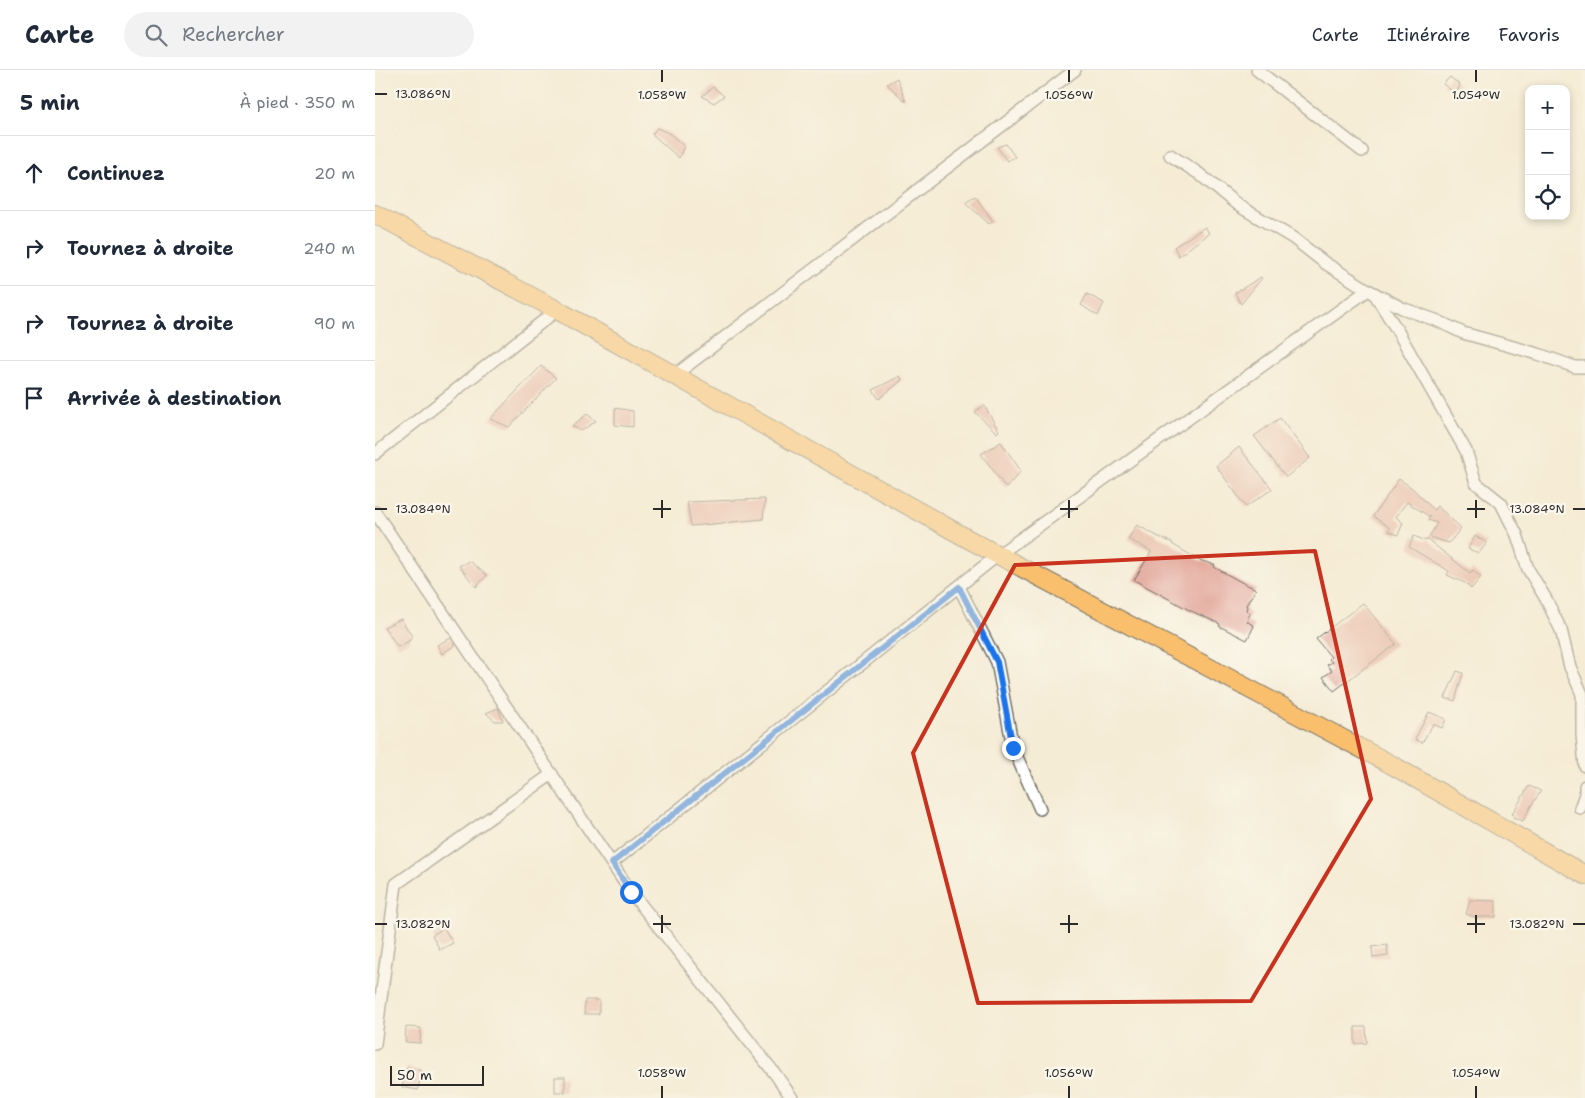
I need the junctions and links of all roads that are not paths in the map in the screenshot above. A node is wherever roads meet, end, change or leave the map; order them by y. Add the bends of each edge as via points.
1 (1075, 70) edge
2 (1257, 70) edge
3 (1362, 151) dead end
4 (1170, 155) dead end
5 (375, 214) edge
6 (1371, 291) junction
7 (557, 310) junction
8 (1585, 367) edge
9 (675, 376) junction
10 (375, 454) edge
11 (375, 512) edge
12 (999, 555) junction
13 (959, 587) junction
14 (1585, 766) edge
15 (552, 774) junction
16 (1585, 786) edge
17 (1580, 808) dead end
18 (1040, 809) dead end
19 (612, 863) junction
20 (1585, 875) edge
21 (375, 1044) edge
22 (792, 1098) edge

1 - 9 street
2 - 3 street
4 - 6 street via 1239,206
5 - 7 main road
6 - 8 street via 1402,308 1463,333 1575,367
6 - 12 street
6 - 14 street via 1466,451 1476,483 1501,503 1517,535 1528,569 1561,630 1570,667 1582,694
7 - 9 main road
7 - 10 street
9 - 12 main road
11 - 15 street
12 - 13 street
12 - 20 main road via 1392,765
13 - 18 street via 997,662 1013,748
13 - 19 street
15 - 19 street
15 - 21 street via 396,884
16 - 17 street
19 - 22 street via 631,892

